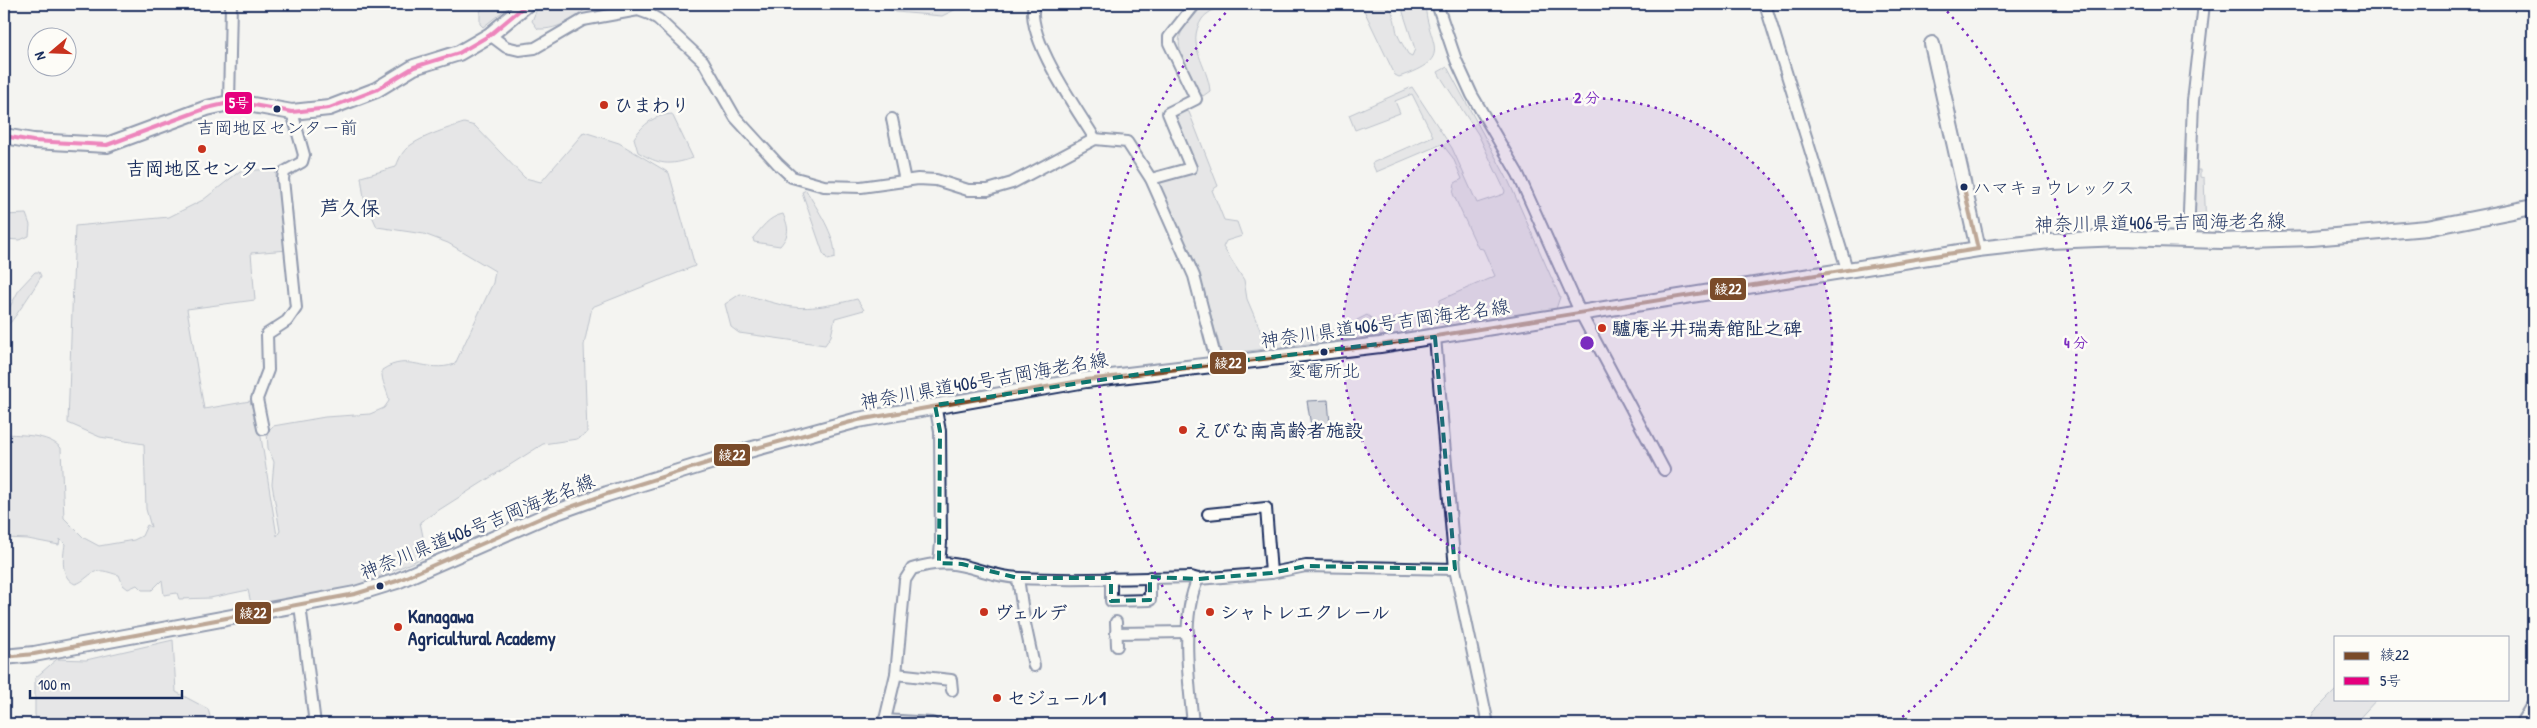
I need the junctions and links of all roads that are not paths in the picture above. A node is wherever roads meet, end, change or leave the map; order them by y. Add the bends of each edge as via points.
1 (231, 4) edge
2 (527, 4) edge
3 (1034, 4) edge
4 (1196, 4) edge
5 (1437, 4) edge
6 (1765, 4) edge
7 (2204, 4) edge
8 (490, 35) junction
9 (1932, 44) dead end
10 (229, 103) junction
11 (292, 112) junction
12 (892, 119) dead end
13 (4, 136) edge
14 (1095, 139) junction
15 (1152, 179) junction
16 (905, 181) junction
17 (2533, 207) edge
18 (2188, 240) junction
19 (1978, 249) junction
20 (1847, 269) junction
21 (1581, 314) junction
22 (1435, 337) junction
23 (1217, 364) junction
24 (936, 405) junction
25 (263, 429) dead end
26 (1664, 470) dead end
27 (1208, 514) dead end
28 (939, 563) junction
29 (1454, 569) junction
30 (1271, 573) junction
31 (1150, 577) junction
32 (1018, 578) junction
33 (1111, 578) junction
34 (1198, 579) junction
35 (300, 606) junction
36 (1188, 632) junction
37 (1117, 646) dead end
38 (4, 657) edge
39 (1034, 666) dead end
40 (896, 674) junction
41 (952, 690) dead end
42 (2533, 709) edge
43 (884, 722) edge
44 (932, 723) edge
45 (315, 724) edge
46 (1193, 724) edge
47 (1488, 724) edge
48 (2524, 724) edge

1 - 10 street
2 - 8 main road
3 - 14 street via 1032,13 1045,54
4 - 15 street via 1169,36 1168,43 1196,99 1168,113 1191,168
5 - 21 street via 1472,95 1518,174
6 - 20 street
7 - 18 street via 2193,100
8 - 11 main road via 459,54 402,73 376,90 328,108
8 - 16 street via 506,47 519,50 535,48 583,20 638,10 658,19 703,61 735,117 792,177 824,186 852,187
9 - 19 main road
10 - 11 main road
10 - 13 main road via 107,144 33,141
11 - 25 street via 304,156 302,162 284,172 283,179 296,308 287,322 271,330 266,340 268,370 257,399
12 - 16 street
14 - 15 street via 1127,142
14 - 16 street via 1012,183 988,190 968,190 936,180
15 - 23 street via 1194,276
17 - 18 main road, 神奈川県道406号吉岡海老名線 via 2427,228 2303,238
18 - 19 main road, 神奈川県道406号吉岡海老名線 via 2050,241
19 - 20 main road, 神奈川県道406号吉岡海老名線
20 - 21 main road, 神奈川県道406号吉岡海老名線
21 - 22 main road, 神奈川県道406号吉岡海老名線
21 - 26 street
22 - 23 main road, 神奈川県道406号吉岡海老名線
22 - 29 street
23 - 24 main road, 神奈川県道406号吉岡海老名線 via 1086,380
24 - 28 street via 940,431
24 - 35 main road, 神奈川県道406号吉岡海老名線 via 858,420 607,494 543,516 397,581
27 - 30 street via 1266,508
28 - 32 street via 962,564
28 - 40 street via 912,569 905,580
29 - 30 street via 1306,566
29 - 47 street
30 - 34 street
31 - 33 street
31 - 33 street via 1150,600 1111,601
31 - 34 street
32 - 33 street
32 - 39 street
34 - 36 street via 1192,591
35 - 38 main road, 神奈川県道406号吉岡海老名線
35 - 45 street
36 - 37 street via 1116,628
36 - 46 street
40 - 41 street via 950,680
40 - 43 street
42 - 48 main road
43 - 44 street

